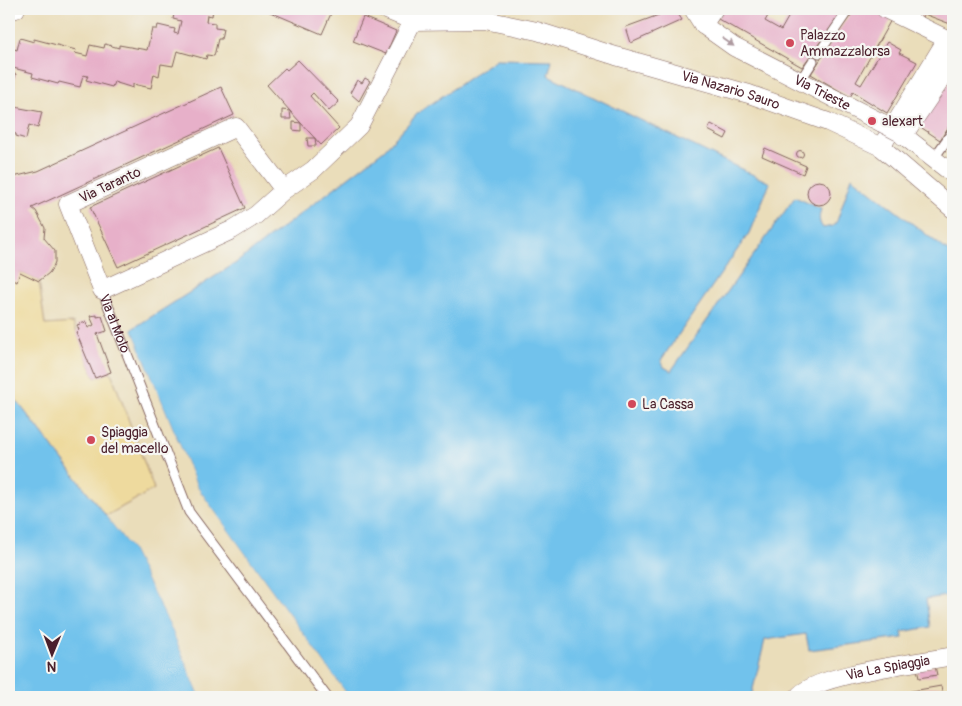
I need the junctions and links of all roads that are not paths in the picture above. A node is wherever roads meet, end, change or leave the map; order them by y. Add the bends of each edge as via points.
1 (16, 9) edge
2 (384, 9) edge
3 (693, 9) edge
4 (714, 9) edge
5 (849, 9) edge
6 (9, 10) edge
7 (890, 11) edge
8 (415, 15) edge
9 (703, 25) junction
10 (950, 40) edge
11 (818, 53) dead end
12 (813, 61) dead end
13 (953, 62) edge
14 (800, 81) junction
15 (953, 131) edge
16 (901, 134) junction
17 (881, 147) junction
18 (934, 158) junction
19 (953, 174) edge
20 (284, 190) junction
21 (953, 209) edge
22 (102, 290) junction
23 (949, 657) edge
24 (327, 697) edge
25 (798, 697) edge

1 - 6 street
2 - 8 street
3 - 9 street, Via Trieste
4 - 9 street
5 - 11 lane
7 - 10 street
8 - 17 street, Via Nazario Sauro via 485,20 537,32 749,94 828,122
8 - 20 street, Via al Molo via 359,126 313,170
9 -> 14 street, Via Trieste via 734,47
10 - 17 street
12 - 14 lane
13 - 16 street
14 - 16 street, Via Trieste, bridge
15 - 18 lane
16 - 18 street, Via Trieste
17 - 21 street, Via Nazario Sauro
18 - 19 street, Via Trieste
20 - 22 street, Via al Molo via 256,216 232,230
20 - 22 street, Via Taranto via 236,127 68,204
22 - 24 lane, Via al Molo via 189,512
23 - 25 street, Via La Spiaggia via 831,680 802,692

